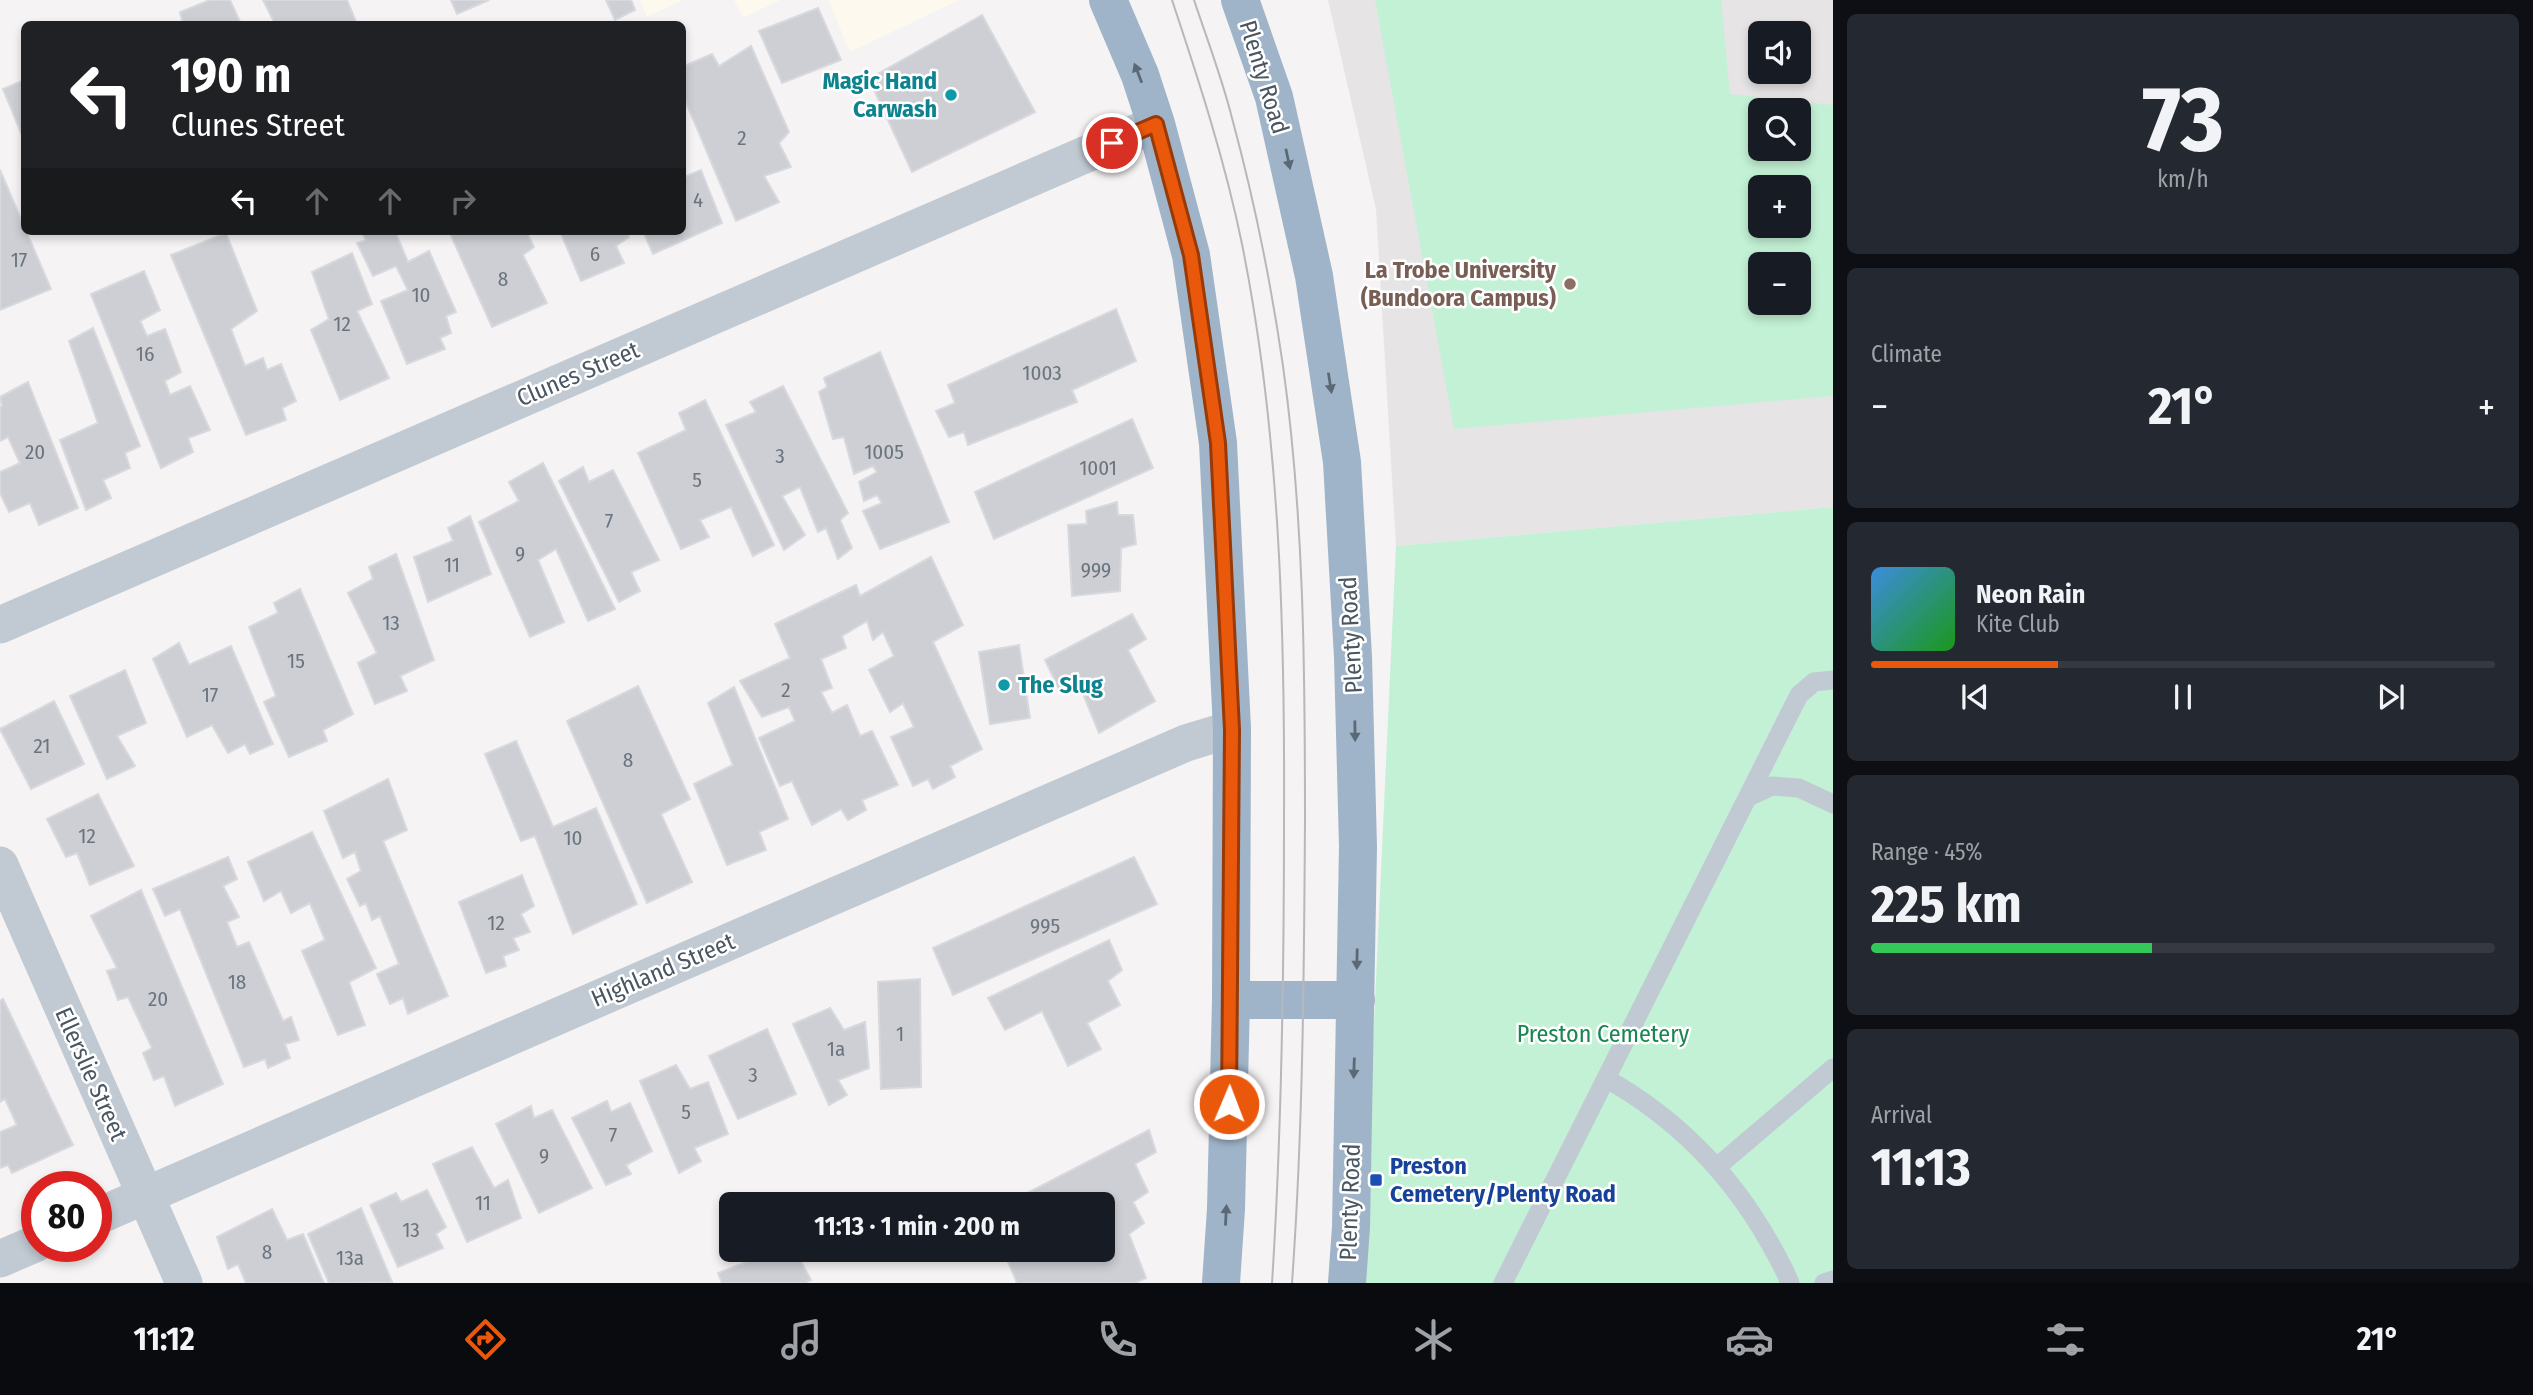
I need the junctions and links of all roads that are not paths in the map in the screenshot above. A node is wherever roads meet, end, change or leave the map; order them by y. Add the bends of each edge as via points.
1 (1108, 0) edge
2 (1240, 0) edge
3 (1156, 124) junction
4 (0, 625) edge
5 (1833, 680) edge
6 (1232, 730) junction
7 (1748, 797) junction
8 (1833, 804) edge
9 (0, 865) edge
10 (1231, 1000) junction
11 (1356, 1000) junction
12 (1833, 1068) edge
13 (1607, 1079) junction
14 (1717, 1167) junction
15 (144, 1195) junction
16 (112, 1210) edge
17 (21, 1250) edge
18 (0, 1259) edge
19 (1833, 1280) edge
20 (184, 1283) edge
21 (1221, 1283) edge
22 (1347, 1283) edge
23 (1503, 1283) edge
24 (1790, 1283) edge
25 (1824, 1283) edge

3 -> 1 highway
2 -> 11 highway, Plenty Road via 1274,97 1314,276 1342,462 1358,846
3 - 4 street, Clunes Street
3 - 6 highway via 1191,255 1218,443
5 - 7 lane via 1814,682 1799,695
6 - 10 highway
6 - 15 street, Highland Street via 1186,743
7 - 8 lane via 1773,786 1799,788
7 - 13 lane
9 - 15 street, Ellerslie Street
10 - 11 highway
21 -> 10 highway
11 -> 22 highway, Plenty Road
12 - 14 lane
13 - 14 lane via 1675,1125
13 - 23 lane
14 - 24 lane via 1757,1222
15 - 16 street, Highland Street
15 - 20 street, Ellerslie Street
17 - 18 street
19 - 25 lane

